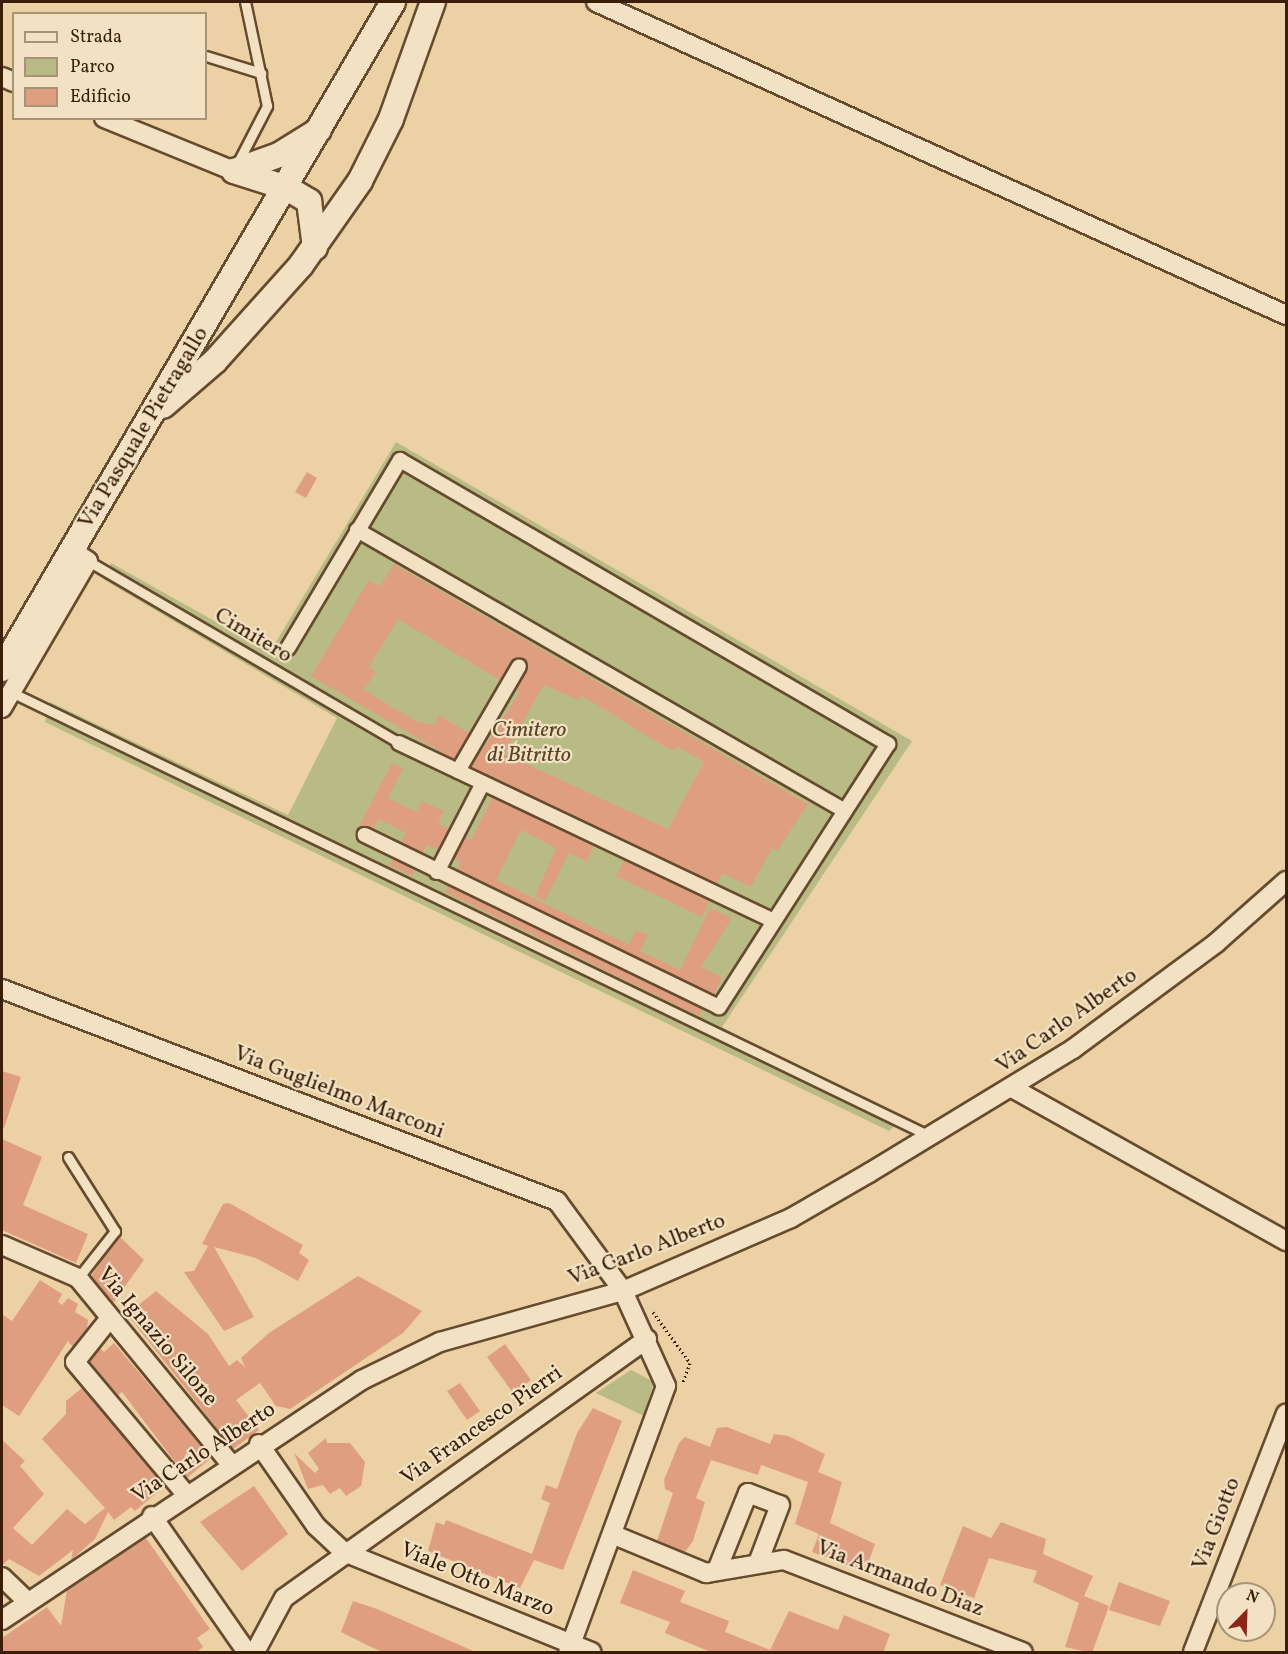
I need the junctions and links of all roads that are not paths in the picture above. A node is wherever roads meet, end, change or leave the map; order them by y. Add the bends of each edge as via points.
1 (245, 2) edge
2 (393, 2) edge
3 (433, 2) edge
4 (596, 2) edge
5 (207, 56) edge
6 (261, 74) junction
7 (109, 120) edge
8 (321, 129) junction
9 (234, 171) junction
10 (287, 188) junction
11 (273, 212) junction
12 (315, 248) junction
13 (1287, 315) edge
14 (147, 419) junction
15 (357, 530) junction
16 (80, 556) junction
17 (288, 648) dead end
18 (519, 666) dead end
19 (2, 669) edge
20 (11, 692) junction
21 (2, 708) edge
22 (399, 743) joint
23 (458, 771) junction
24 (483, 783) junction
25 (845, 811) junction
26 (365, 835) dead end
27 (437, 872) junction
28 (1287, 881) edge
29 (772, 920) junction
30 (2, 989) edge
31 (1014, 1089) junction
32 (930, 1136) junction
33 (68, 1157) dead end
34 (1287, 1241) edge
35 (2, 1245) edge
36 (78, 1278) junction
37 (622, 1291) junction
38 (110, 1318) junction
39 (647, 1339) junction
40 (1287, 1413) edge
41 (259, 1444) junction
42 (230, 1463) junction
43 (185, 1493) junction
44 (152, 1516) junction
45 (614, 1536) junction
46 (344, 1552) junction
47 (758, 1563) junction
48 (717, 1570) junction
49 (2, 1577) edge
50 (27, 1601) junction
51 (2, 1620) edge
52 (570, 1648) edge
53 (247, 1653) edge
54 (255, 1653) edge
55 (592, 1653) edge
56 (1023, 1653) edge
57 (1193, 1653) edge

1 - 6 lane
2 - 8 main road, Via Pasquale Pietragallo
3 - 12 main road via 381,140 360,181
4 - 13 street
5 - 6 lane
6 - 9 lane via 267,106
7 - 9 street
8 - 9 main road via 279,155
8 - 10 main road, Via Pasquale Pietragallo
9 - 10 main road
9 - 11 main road
10 - 11 main road, Via Pasquale Pietragallo
10 - 12 main road via 309,201
11 - 14 main road, Via Pasquale Pietragallo
12 - 14 main road via 214,361
14 - 16 main road, Via Pasquale Pietragallo
15 - 17 street
15 - 25 street
15 - 25 street via 400,460 411,466 888,744
16 - 19 main road, Via Pasquale Pietragallo
16 - 20 street
16 - 22 lane, Cimitero
18 - 23 street
20 - 21 street
20 - 32 lane
22 - 23 street
23 - 24 street
24 - 27 street
24 - 29 street
25 - 29 street
26 - 27 street
27 - 29 street via 719,1006
28 - 31 street, Via Carlo Alberto via 1216,943
30 - 37 street, Via Guglielmo Marconi via 557,1201
31 - 32 street, Via Carlo Alberto
31 - 34 street
32 - 37 street, Via Carlo Alberto via 791,1218
33 - 36 lane via 115,1231
35 - 36 street, Via Ignazio Silone
36 - 38 street, Via Ignazio Silone
37 - 39 street, Via Guglielmo Marconi
37 - 41 street, Via Carlo Alberto via 440,1342 362,1380
38 - 42 street, Via Ignazio Silone
38 - 43 street via 75,1362
39 - 45 street, Via Guglielmo Marconi via 666,1386
39 - 46 street, Via Francesco Pierri
40 - 57 street, Via Giotto
41 - 42 street, Via Carlo Alberto
41 - 46 street via 316,1526
42 - 43 street, Via Carlo Alberto
43 - 44 street, Via Carlo Alberto
44 - 50 street, Via Carlo Alberto
44 - 53 street
45 - 48 street, Via Armando Diaz via 706,1573
45 - 52 street, Via Guglielmo Marconi
46 - 52 street, Viale Otto Marzo
46 - 54 street, Via Francesco Pierri via 284,1598
47 - 48 street, Via Armando Diaz
47 - 48 street via 780,1505 748,1493
47 - 56 street, Via Armando Diaz via 784,1560
49 - 50 street
50 - 51 street, Via Carlo Alberto
52 - 55 street, Viale Otto Marzo

